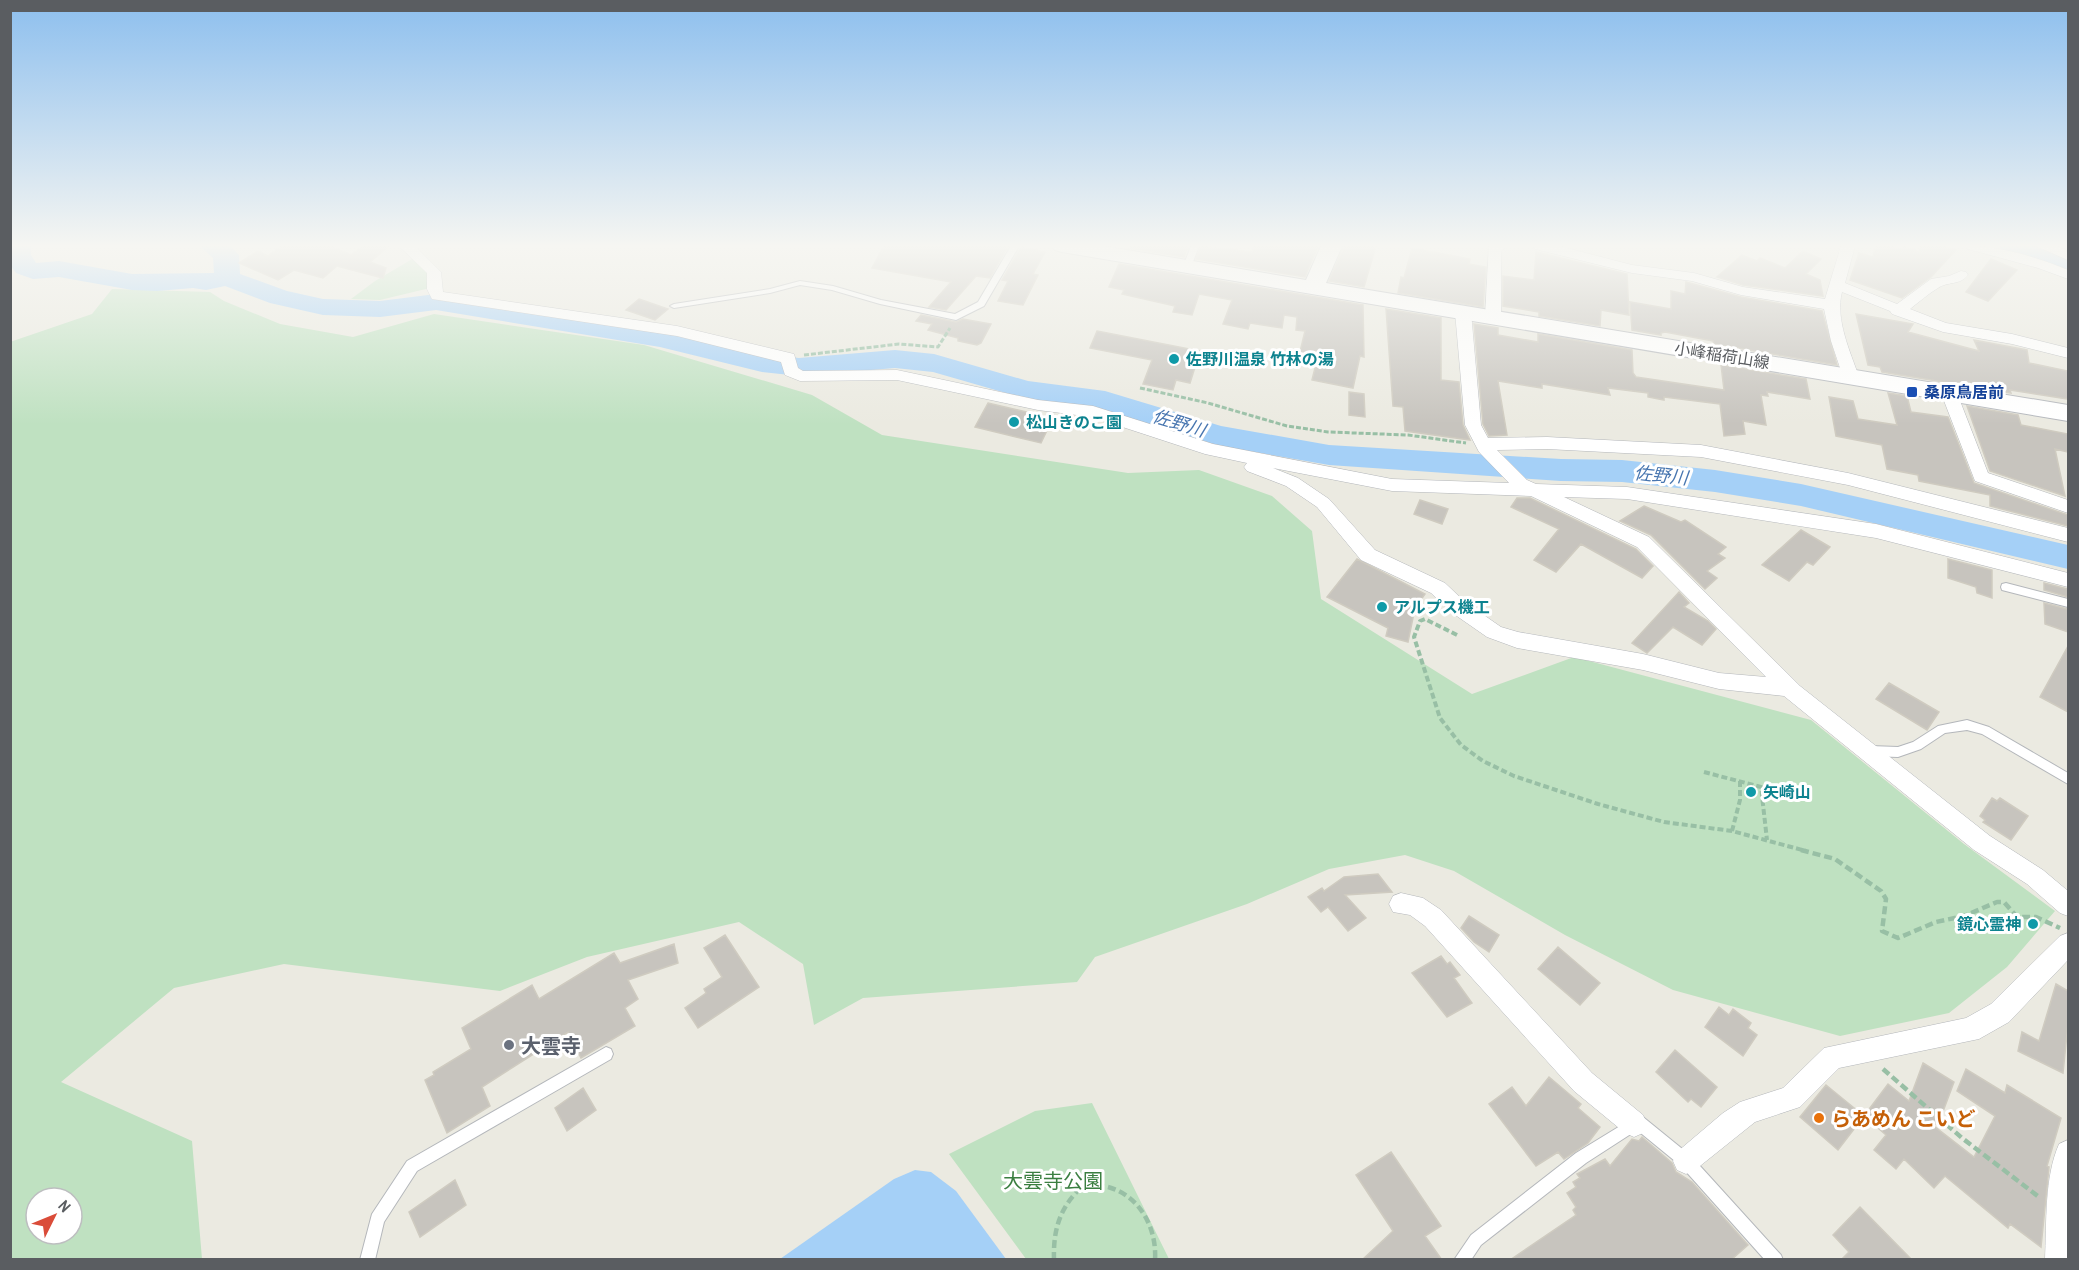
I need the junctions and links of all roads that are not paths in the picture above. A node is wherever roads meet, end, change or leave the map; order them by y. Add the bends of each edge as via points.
1 (501, 305) edge
2 (679, 305) edge
3 (897, 305) edge
4 (979, 305) edge
5 (1421, 305) edge
6 (1493, 305) edge
7 (1831, 305) edge
8 (1884, 305) edge
9 (1905, 305) edge
10 (674, 306) dead end
11 (1897, 311) junction
12 (1463, 312) junction
13 (1493, 317) junction
14 (2068, 353) edge
15 (1851, 377) junction
16 (1948, 393) junction
17 (2068, 413) edge
18 (1483, 446) junction
19 (1239, 455) junction
20 (1524, 486) junction
21 (2068, 507) edge
22 (2068, 535) edge
23 (2068, 580) edge
24 (2006, 587) dead end
25 (2068, 603) edge
26 (1789, 688) junction
27 (1867, 751) junction
28 (2068, 779) edge
29 (1401, 904) dead end
30 (2068, 905) edge
31 (2068, 944) edge
32 (606, 1054) dead end
33 (1634, 1124) junction
34 (2068, 1153) edge
35 (1686, 1161) junction
36 (367, 1260) edge
37 (1461, 1260) edge
38 (1776, 1260) edge
39 (2059, 1260) edge

1 - 19 street via 713,339 790,364 800,376 897,375 1038,405 1093,412 1211,450
2 - 10 lane
3 - 4 lane via 956,317
5 - 12 main road, 小峰稲荷山線
6 - 13 street
7 - 15 street
8 - 11 street
9 - 11 street
11 - 14 street via 1943,327
12 - 13 main road, 小峰稲荷山線
12 - 18 street via 1473,425
13 - 15 main road, 小峰稲荷山線
15 - 16 main road, 小峰稲荷山線
16 - 17 main road, 小峰稲荷山線
16 - 21 street via 1981,477
18 - 20 street
18 - 22 street via 1547,443 1701,451 1848,479
19 - 20 street via 1392,485
19 - 26 street via 1244,463 1292,482 1323,503 1368,555 1438,588 1494,632 1719,681
20 - 23 street via 1627,493 1876,531
20 - 26 street via 1643,542
24 - 25 lane
26 - 27 street
27 - 28 lane via 1898,752 1917,746 1942,729 1966,725 1985,730
27 - 30 street via 1982,843 2035,877
29 - 33 street via 1419,907 1433,918 1575,1074
31 - 35 street via 2000,1013 1970,1030 1833,1057 1791,1098 1749,1111
32 - 36 lane via 412,1166 377,1219
33 - 35 lane via 1638,1122
33 - 37 lane via 1581,1158 1476,1240
34 - 39 street
35 - 38 lane

